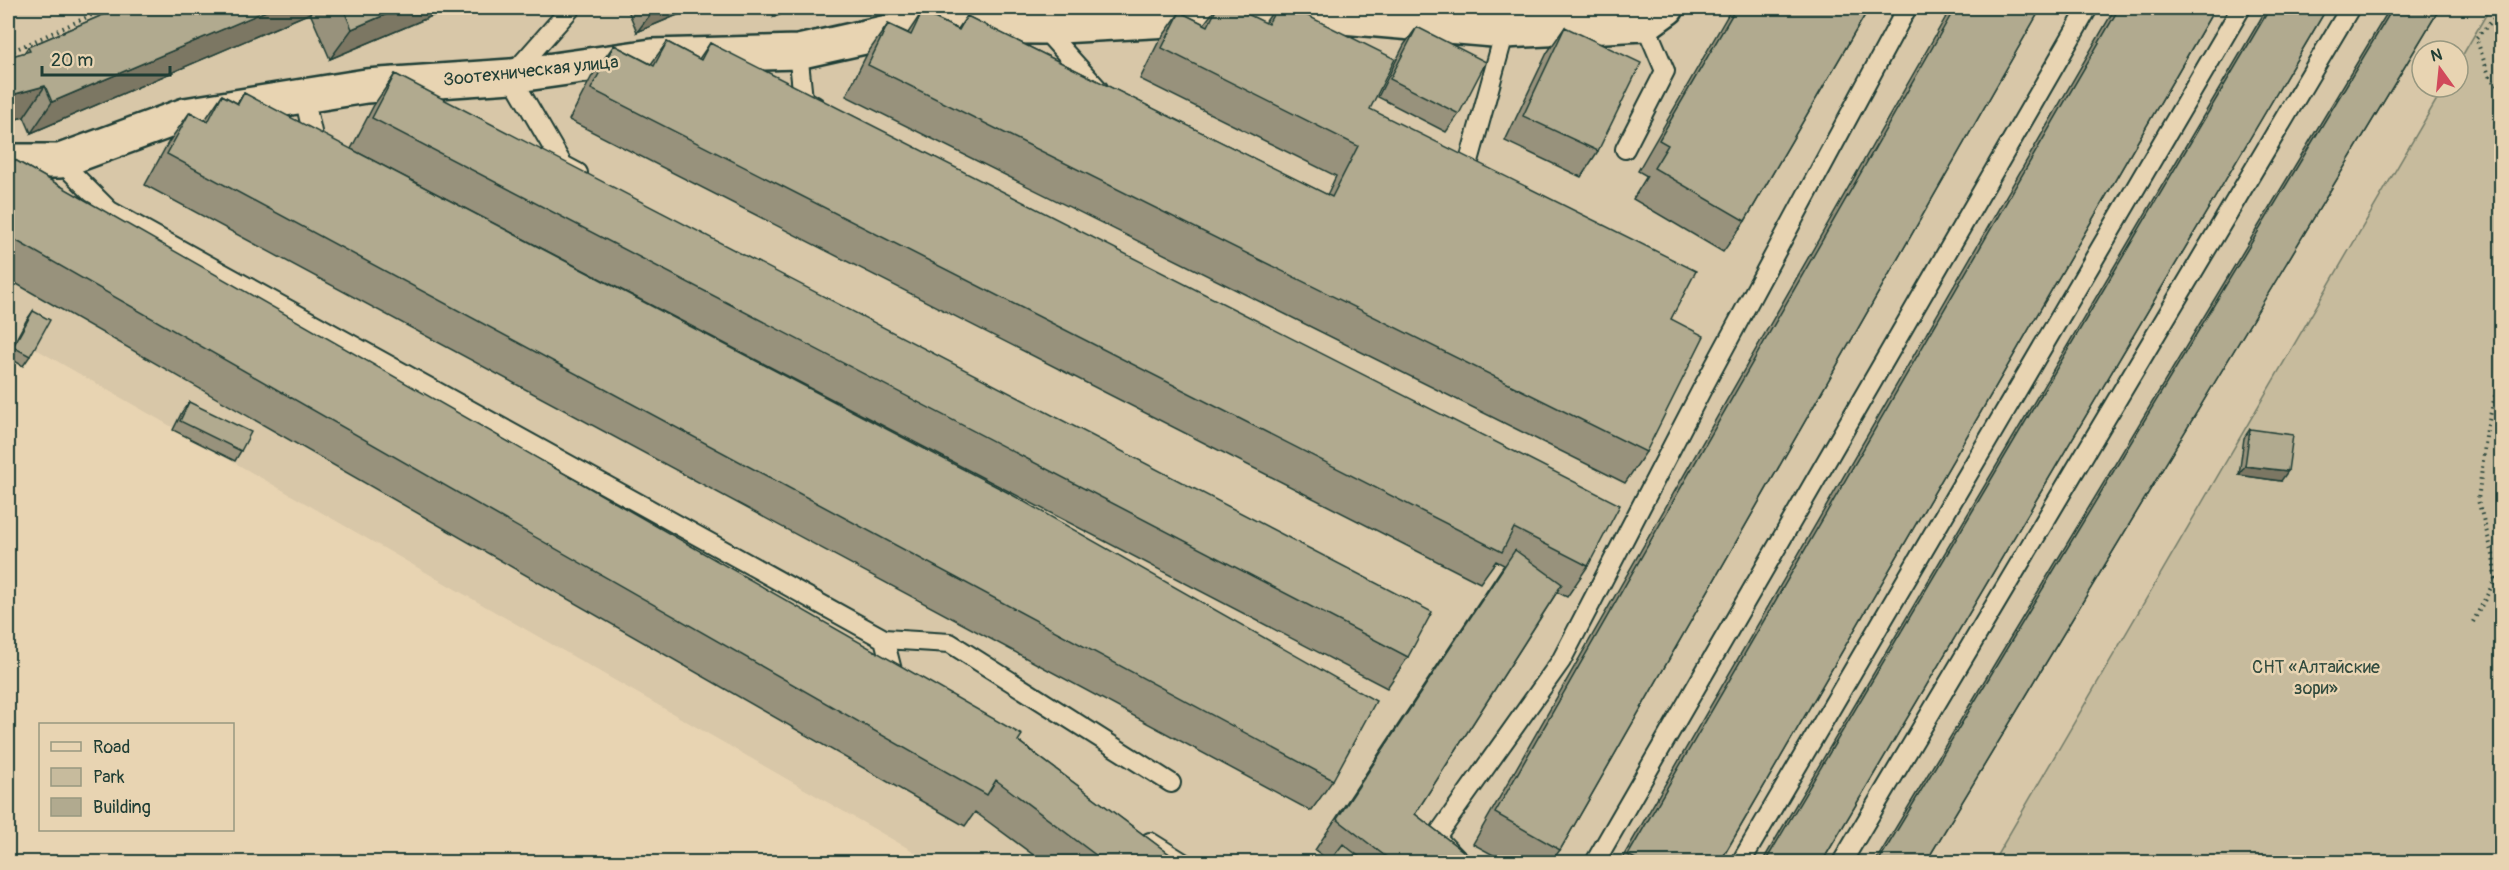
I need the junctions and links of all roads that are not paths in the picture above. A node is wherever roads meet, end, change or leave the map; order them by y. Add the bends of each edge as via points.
1 (571, 8) edge
2 (1907, 8) edge
3 (2088, 8) edge
4 (2241, 8) edge
5 (2350, 8) edge
6 (1656, 16) edge
7 (1042, 27) junction
8 (1505, 31) junction
9 (798, 52) junction
10 (511, 76) junction
11 (304, 96) junction
12 (1118, 100) edge
13 (835, 116) edge
14 (1625, 150) dead end
15 (1469, 160) edge
16 (8, 161) edge
17 (60, 161) junction
18 (337, 162) edge
19 (595, 181) edge
20 (884, 639) junction
21 (913, 687) edge
22 (1171, 783) dead end
23 (1132, 830) edge
24 (1182, 862) edge
25 (1460, 862) edge
26 (1595, 862) edge
27 (1741, 862) edge
28 (1842, 862) edge

1 - 10 lane
2 - 25 lane via 1562,661 1436,837
3 - 26 lane
4 - 27 lane
5 - 28 lane
6 - 8 street, Зоотехническая улица
6 - 14 lane via 1665,71
7 - 8 street, Зоотехническая улица via 1296,13
7 - 9 street, Зоотехническая улица via 914,27
7 - 12 lane via 1097,89
8 - 15 lane
9 - 10 street, Зоотехническая улица via 652,56
9 - 13 lane via 803,99
10 - 11 street, Зоотехническая улица via 366,86
10 - 19 lane via 563,165
11 - 17 street, Зоотехническая улица via 186,115
11 - 18 lane via 316,150
16 - 17 street, Зоотехническая улица
17 - 20 lane via 110,211
20 - 21 lane via 893,674
20 - 22 lane via 950,643
23 - 24 lane

